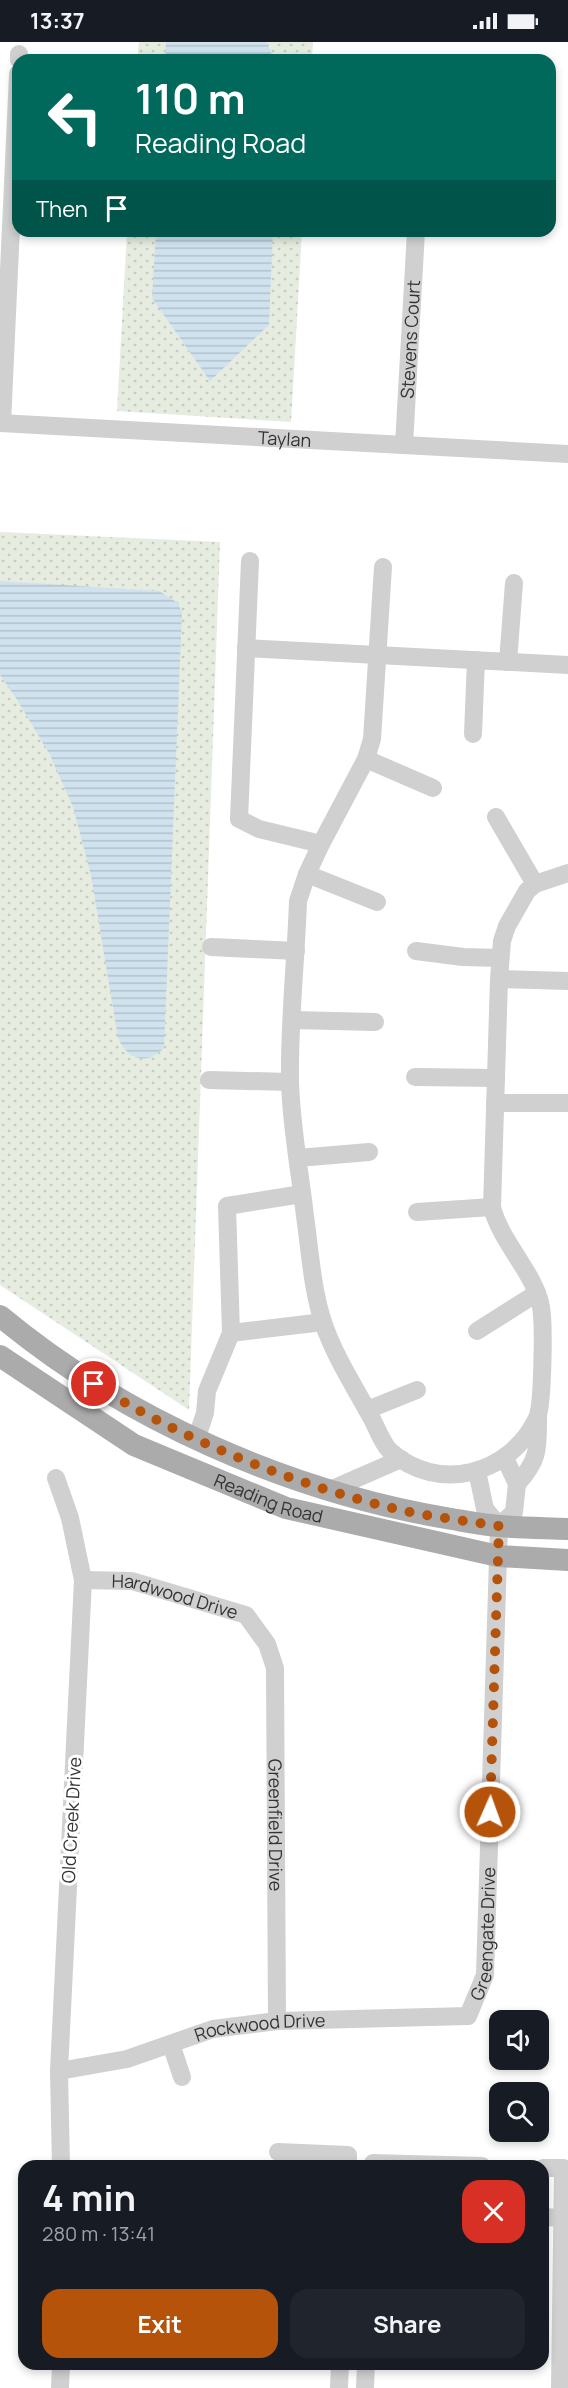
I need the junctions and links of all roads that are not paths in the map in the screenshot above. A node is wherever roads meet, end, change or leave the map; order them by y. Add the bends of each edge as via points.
1 (12, 197) edge
2 (417, 237) edge
3 (1, 423) edge
4 (404, 445) junction
5 (568, 454) edge
6 (250, 561) dead end
7 (383, 567) dead end
8 (514, 584) dead end
9 (246, 648) junction
10 (378, 655) junction
11 (476, 660) junction
12 (508, 662) junction
13 (568, 665) edge
14 (473, 734) dead end
15 (366, 759) junction
16 (433, 788) dead end
17 (496, 817) dead end
18 (321, 844) junction
19 (568, 873) edge
20 (306, 874) junction
21 (534, 884) junction
22 (377, 902) dead end
23 (211, 947) dead end
24 (296, 951) junction
25 (416, 951) dead end
26 (501, 958) junction
27 (499, 979) junction
28 (568, 981) edge
29 (293, 1020) junction
30 (375, 1022) dead end
31 (415, 1077) dead end
32 (496, 1078) junction
33 (209, 1080) dead end
34 (290, 1082) junction
35 (495, 1103) junction
36 (568, 1103) edge
37 (369, 1152) dead end
38 (298, 1158) junction
39 (302, 1194) junction
40 (492, 1207) junction
41 (417, 1212) dead end
42 (537, 1293) junction
43 (0, 1316) edge
44 (323, 1322) junction
45 (477, 1331) dead end
46 (231, 1333) junction
47 (0, 1356) edge
48 (417, 1390) dead end
49 (367, 1410) junction
50 (538, 1417) junction
51 (196, 1440) junction
52 (505, 1458) junction
53 (401, 1459) junction
54 (477, 1471) junction
55 (56, 1478) dead end
56 (517, 1484) junction
57 (330, 1490) junction
58 (499, 1526) junction
59 (568, 1529) edge
60 (498, 1556) junction
61 (568, 1560) edge
62 (83, 1580) junction
63 (258, 1631) joint
64 (468, 2016) joint
65 (277, 2021) junction
66 (171, 2044) junction
67 (59, 2071) junction
68 (182, 2077) dead end
69 (278, 2152) dead end
70 (60, 2160) edge
71 (348, 2160) edge
72 (549, 2168) edge
73 (549, 2217) edge
74 (562, 2218) junction
75 (549, 2266) edge
76 (561, 2267) junction
77 (61, 2370) edge
78 (340, 2370) edge
79 (366, 2370) edge
80 (60, 2388) edge
81 (339, 2388) edge
82 (365, 2388) edge
83 (560, 2388) edge

1 - 3 street
2 - 4 street, Stevens Court
3 - 4 street, Taylan
4 - 5 street, Taylan
6 - 9 street
7 - 10 street
8 - 12 street
9 - 10 street
9 - 18 street via 239,819 259,829
10 - 11 street
10 - 15 street via 372,739
11 - 12 street
11 - 14 street
12 - 13 street
15 - 16 street
15 - 18 street
17 - 21 street
18 - 20 street
19 - 21 street
20 - 22 street
20 - 24 street via 298,901
21 - 26 street via 507,926
23 - 24 street
24 - 29 street
25 - 26 street
26 - 27 street
27 - 28 street
27 - 32 street
29 - 30 street
29 - 34 street
31 - 32 street
32 - 35 street
33 - 34 street
34 - 38 street
35 - 36 street
35 - 40 street
37 - 38 street
38 - 39 street
39 - 44 street
39 - 46 street via 227,1206
40 - 41 street
40 - 42 street
42 - 45 street
42 - 50 street via 542,1308 542,1390
43 - 51 main road, Reading Road via 38,1348 113,1396
44 - 46 street
44 - 49 street
46 - 51 street via 207,1391
47 - 60 main road, Reading Road via 134,1445 286,1508
48 - 49 street
49 - 53 street via 388,1449
50 - 52 street
50 - 56 street via 538,1447 531,1468
51 - 57 main road, Reading Road
52 - 54 street
52 - 56 street
53 - 54 street via 434,1473 461,1476
53 - 57 street
54 - 58 street via 485,1509
55 - 62 street, Old Creek Drive via 70,1518
56 - 58 street via 514,1512
57 - 58 main road, Reading Road via 401,1510
58 - 59 main road, Reading Road
58 - 60 street, Greengate Drive
60 - 61 main road, Reading Road
60 - 64 street, Greengate Drive via 485,1975
62 - 63 street, Hardwood Drive via 132,1581 246,1615
62 - 67 street, Old Creek Drive
63 - 65 street, Greenfield Drive via 275,1668
64 - 65 street, Rockwood Drive
65 - 66 street, Rockwood Drive via 213,2029
66 - 67 street, Rockwood Drive via 127,2059
66 - 68 street
67 - 70 street, Old Creek Drive
69 - 71 street via 348,2156
72 - 74 street via 562,2168
73 - 74 street
74 - 76 street
75 - 76 street
76 - 83 street
77 - 80 street
78 - 81 street
79 - 82 street

